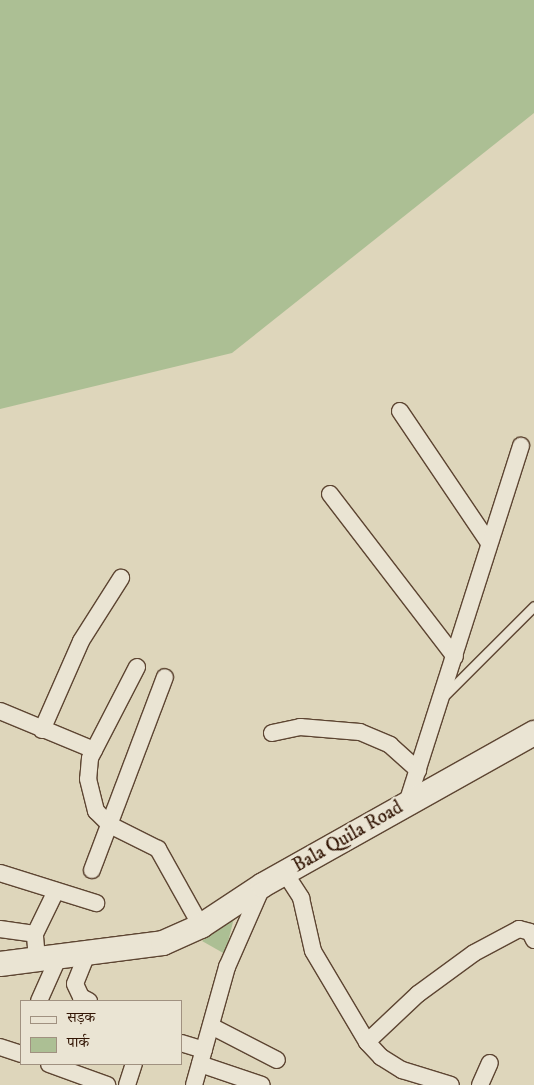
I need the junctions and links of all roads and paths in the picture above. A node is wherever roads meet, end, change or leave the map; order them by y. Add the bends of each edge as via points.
1 (400, 412) dead end
2 (522, 446) dead end
3 (330, 494) dead end
4 (489, 543) junction
5 (121, 578) dead end
6 (534, 606) edge
7 (454, 657) junction
8 (137, 667) dead end
9 (165, 677) dead end
10 (442, 698) junction
11 (0, 711) edge
12 (42, 730) junction
13 (272, 733) dead end
14 (534, 733) edge
15 (94, 750) junction
16 (418, 770) junction
17 (407, 803) junction
18 (110, 825) junction
19 (92, 870) dead end
20 (0, 873) edge
21 (285, 874) junction
22 (263, 885) junction
23 (56, 891) junction
24 (96, 903) dead end
25 (201, 926) junction
26 (0, 929) edge
27 (35, 934) junction
28 (534, 940) edge
29 (87, 954) junction
30 (48, 957) junction
31 (0, 964) edge
32 (40, 1000) edge
33 (87, 1000) edge
34 (211, 1026) junction
35 (367, 1042) junction
36 (182, 1044) edge
37 (0, 1047) edge
38 (20, 1050) edge
39 (202, 1057) junction
40 (277, 1060) dead end
41 (490, 1063) dead end
42 (52, 1065) edge
43 (134, 1065) edge
44 (107, 1085) edge
45 (127, 1085) edge
46 (194, 1085) edge
47 (262, 1085) edge
48 (451, 1085) edge
49 (480, 1085) edge

1 - 4 street
2 - 4 street
3 - 7 street
4 - 7 street
5 - 12 street via 81,641
6 - 10 lane
7 - 10 street
8 - 15 street
9 - 18 street
10 - 16 street
11 - 12 street
12 - 15 street
13 - 16 street via 300,727 360,732 390,745
14 - 17 street, Bala Quila Road
15 - 18 street via 88,766 88,779 96,811
16 - 17 street
17 - 21 street, Bala Quila Road
18 - 19 street
18 - 25 street via 158,849
20 - 23 street
21 - 22 street, Bala Quila Road
21 - 35 street via 300,898 314,951
22 - 25 street, Bala Quila Road
22 - 34 street via 227,968
23 - 24 street
23 - 27 street
25 - 29 street, Bala Quila Road via 162,943
26 - 27 street
27 - 30 street
28 - 35 street via 530,932 519,928 474,953 418,994
29 - 30 street, Bala Quila Road
29 - 33 street via 75,984 81,996
30 - 31 street, Bala Quila Road
30 - 32 street
34 - 39 street
34 - 40 street
35 - 48 street via 381,1057 402,1070
36 - 39 street
37 - 38 street
39 - 46 street
39 - 47 street
41 - 49 street
42 - 44 street
43 - 45 street

